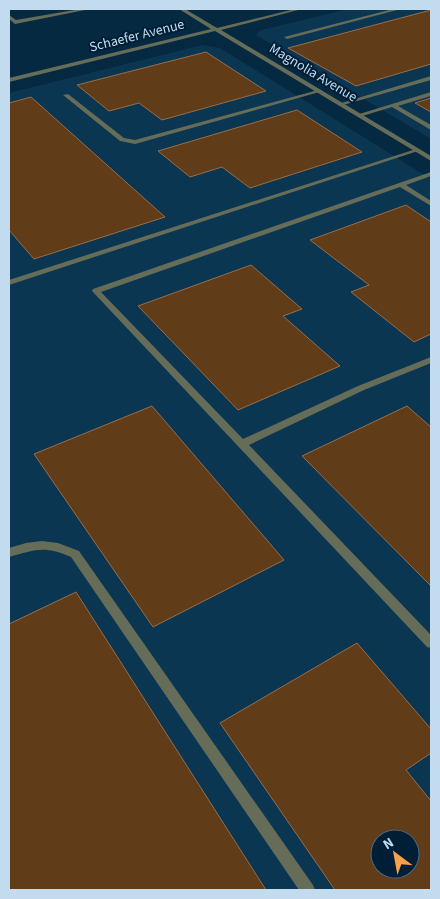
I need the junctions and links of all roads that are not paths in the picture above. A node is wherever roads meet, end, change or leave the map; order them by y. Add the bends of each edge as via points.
1 (87, 9) edge
2 (182, 9) edge
3 (300, 9) edge
4 (398, 9) edge
5 (9, 17) edge
6 (217, 29) junction
7 (287, 37) dead end
8 (431, 78) edge
9 (9, 80) edge
10 (320, 91) junction
11 (431, 94) edge
12 (66, 95) dead end
13 (341, 104) junction
14 (392, 105) junction
15 (359, 115) junction
16 (431, 128) edge
17 (418, 150) junction
18 (431, 159) edge
19 (431, 174) edge
20 (401, 185) junction
21 (431, 204) edge
22 (9, 283) edge
23 (431, 360) edge
24 (242, 444) junction
25 (9, 552) edge
26 (431, 643) edge
27 (308, 890) edge

1 - 5 street via 15,22
2 - 6 street, Magnolia Avenue
3 - 6 street, Schaefer Avenue
4 - 7 street
6 - 9 street, Schaefer Avenue
6 - 10 street, Magnolia Avenue
8 - 13 street
10 - 12 street via 136,142 122,140
10 - 13 street, Magnolia Avenue
11 - 14 street
13 - 15 street, Magnolia Avenue
14 - 15 street
14 - 16 street
15 - 17 street, Magnolia Avenue
17 - 18 street, Magnolia Avenue
17 - 22 street
19 - 20 street
20 - 21 street
20 - 24 street via 96,291
23 - 24 street via 361,388
24 - 26 street
25 - 27 street via 37,545 63,548 75,554

